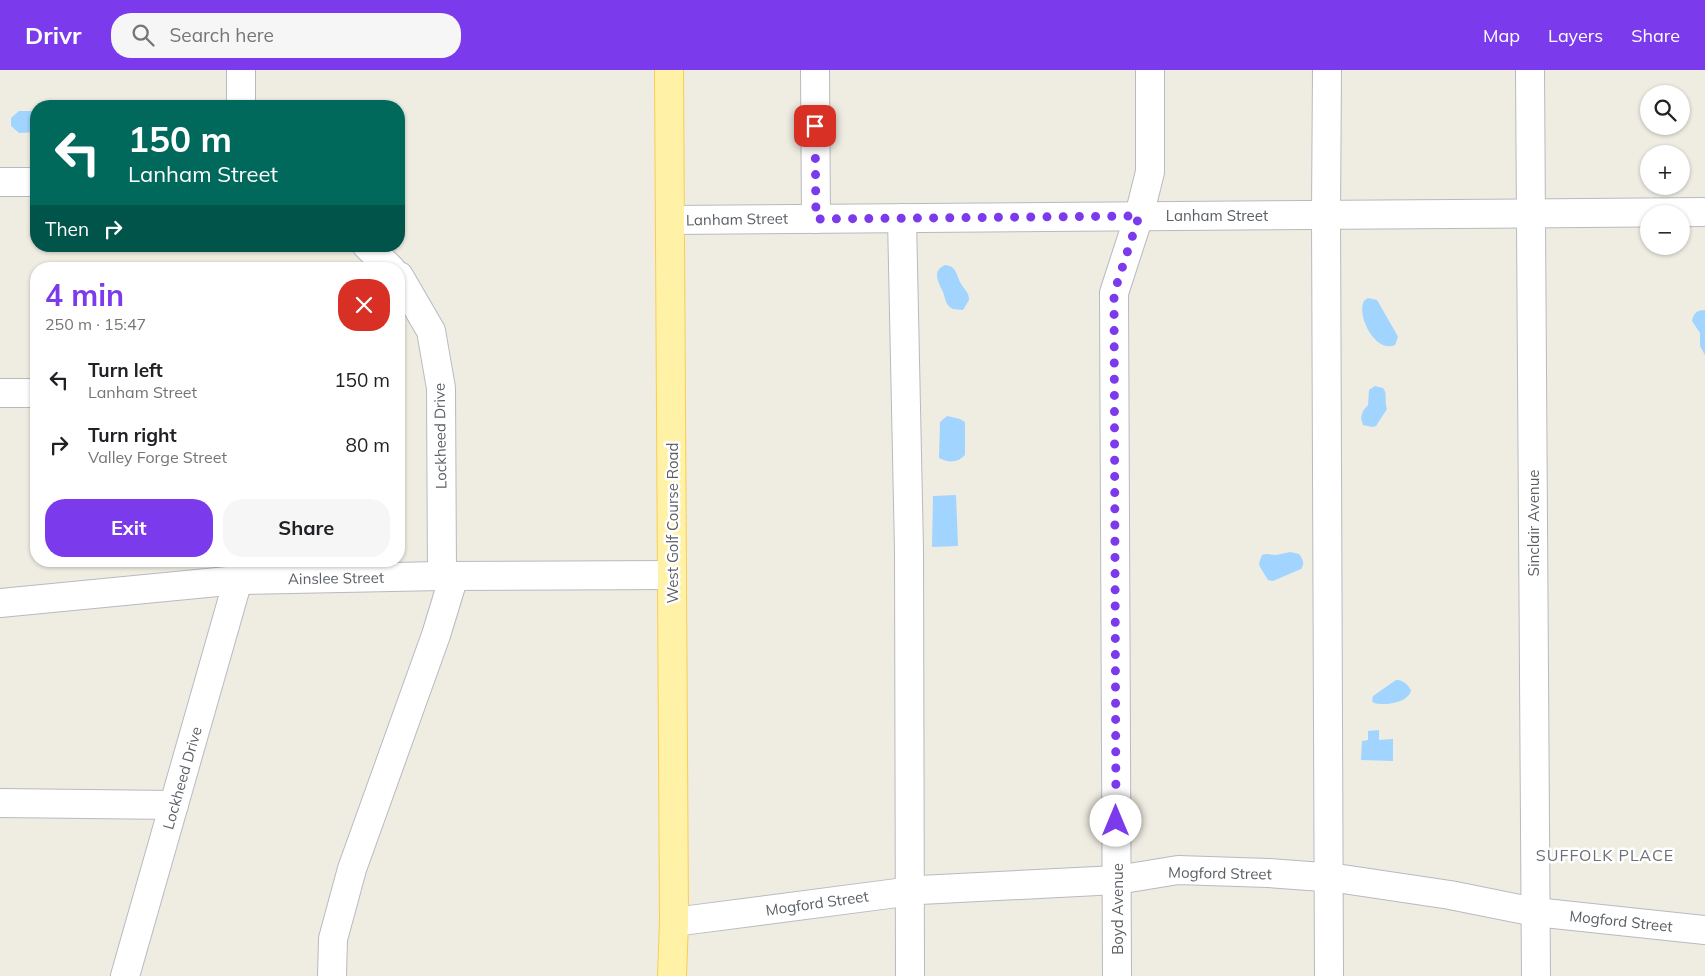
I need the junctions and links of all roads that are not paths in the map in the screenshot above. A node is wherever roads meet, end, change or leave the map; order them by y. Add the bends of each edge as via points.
1 (241, 70) edge
2 (669, 70) edge
3 (815, 70) edge
4 (1150, 70) edge
5 (1327, 70) edge
6 (1530, 70) edge
7 (242, 100) edge
8 (0, 182) edge
9 (30, 182) edge
10 (1705, 212) edge
11 (1530, 213) junction
12 (1326, 214) junction
13 (1139, 216) junction
14 (902, 218) junction
15 (816, 219) junction
16 (670, 220) junction
17 (373, 252) edge
18 (384, 262) edge
19 (405, 286) edge
20 (0, 393) edge
21 (30, 393) edge
22 (292, 570) edge
23 (672, 575) junction
24 (448, 576) junction
25 (238, 580) junction
26 (0, 603) edge
27 (0, 803) edge
28 (174, 805) junction
29 (1329, 877) junction
30 (1116, 880) junction
31 (910, 891) junction
32 (1536, 912) junction
33 (674, 922) junction
34 (1705, 930) edge
35 (125, 976) edge
36 (332, 976) edge
37 (672, 976) edge
38 (910, 976) edge
39 (1117, 976) edge
40 (1329, 976) edge
41 (1536, 976) edge

1 - 7 street
2 - 16 main road, West Golf Course Road
3 - 15 street
4 - 13 street, Boyd Avenue via 1150,172
5 - 12 street
6 - 11 street, Sinclair Avenue
8 - 9 street
10 - 11 street, Lanham Street
11 - 12 street, Lanham Street
11 - 32 street, Sinclair Avenue
12 - 13 street, Lanham Street
12 - 29 street
13 - 14 street, Lanham Street
13 - 30 street, Boyd Avenue via 1114,293
14 - 15 street, Lanham Street
14 - 31 street via 910,550
15 - 16 street, Lanham Street
16 - 23 main road, West Golf Course Road
17 - 18 street
19 - 24 street, Lockheed Drive via 431,331 441,388
20 - 21 street
22 - 24 street, Ainslee Street
22 - 25 street, Ainslee Street
23 - 24 street, Ainslee Street
23 - 33 main road, West Golf Course Road
24 - 36 street, Lockheed Drive via 436,635 352,869 333,939
25 - 26 street, Ainslee Street
25 - 28 street, Lockheed Drive
27 - 28 street
28 - 35 street, Lockheed Drive
29 - 30 street, Mogford Street via 1178,870
29 - 32 street, Mogford Street
29 - 40 street
30 - 31 street, Mogford Street
30 - 39 street, Boyd Avenue
31 - 33 street, Mogford Street
31 - 38 street
32 - 34 street, Mogford Street
32 - 41 street, Sinclair Avenue
33 - 37 main road, West Golf Course Road

